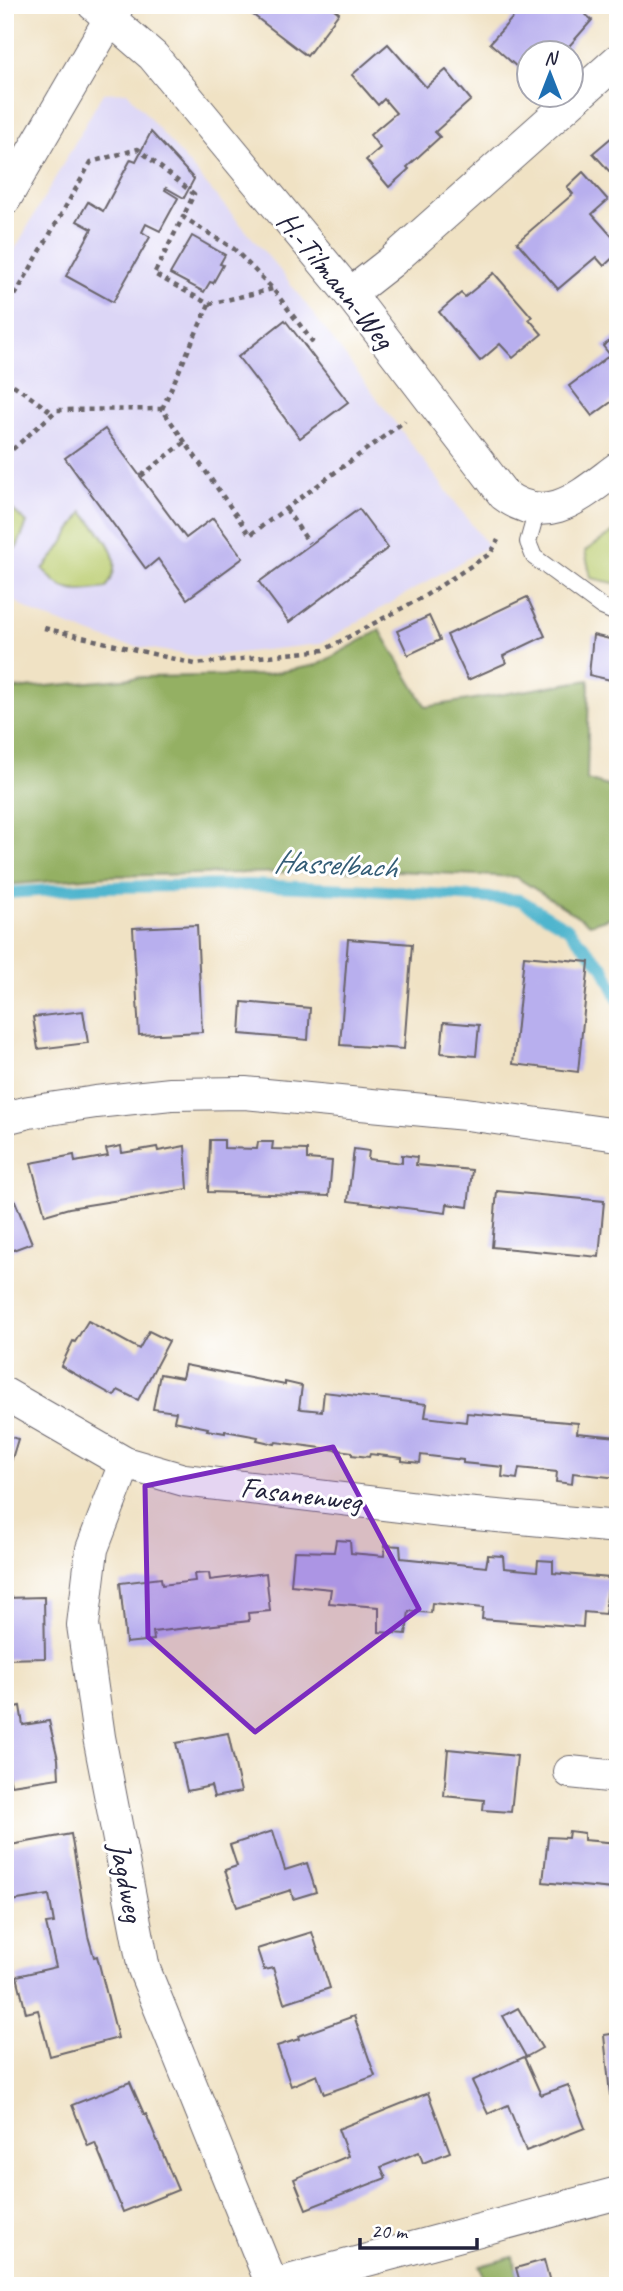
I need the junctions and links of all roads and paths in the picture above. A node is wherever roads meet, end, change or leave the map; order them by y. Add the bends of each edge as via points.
1 (107, 9) edge
2 (618, 60) edge
3 (5, 199) edge
4 (183, 217) junction
5 (273, 289) junction
6 (350, 295) junction
7 (209, 304) junction
8 (5, 313) edge
9 (305, 347) dead end
10 (5, 379) edge
11 (431, 402) junction
12 (162, 409) junction
13 (53, 414) junction
14 (185, 442) junction
15 (5, 456) edge
16 (618, 468) edge
17 (141, 476) dead end
18 (528, 508) junction
19 (286, 509) junction
20 (309, 543) dead end
21 (618, 614) edge
22 (44, 628) dead end
23 (5, 1118) edge
24 (618, 1135) edge
25 (5, 1394) edge
26 (125, 1464) junction
27 (618, 1527) edge
28 (570, 1772) dead end
29 (618, 1777) edge
30 (618, 2193) edge
31 (271, 2285) edge

1 - 3 street
1 - 6 street, H.-Tilmann-Weg via 153,56
2 - 6 street
4 - 5 path via 234,249
4 - 7 path via 154,274
4 - 8 path via 194,194 138,149 91,162
5 - 7 path
5 - 9 path via 312,341
6 - 11 street, H.-Tilmann-Weg
7 - 12 path
10 - 13 path
11 - 18 street, H.-Tilmann-Weg via 503,495
11 - 19 path
12 - 13 path via 57,410
12 - 14 path
13 - 15 path
14 - 17 path
14 - 19 path via 250,535
16 - 18 street via 573,501
18 - 21 lane via 528,542 534,557
18 - 22 path via 491,553 423,597 324,650 195,664
19 - 20 path
23 - 24 street via 108,1100 245,1093 466,1114
25 - 26 street, Fasanenweg
26 - 27 street, Fasanenweg via 184,1480
26 - 31 street, Jagdweg via 92,1549 83,1625 101,1750 144,1969
28 - 29 street
30 - 31 street

